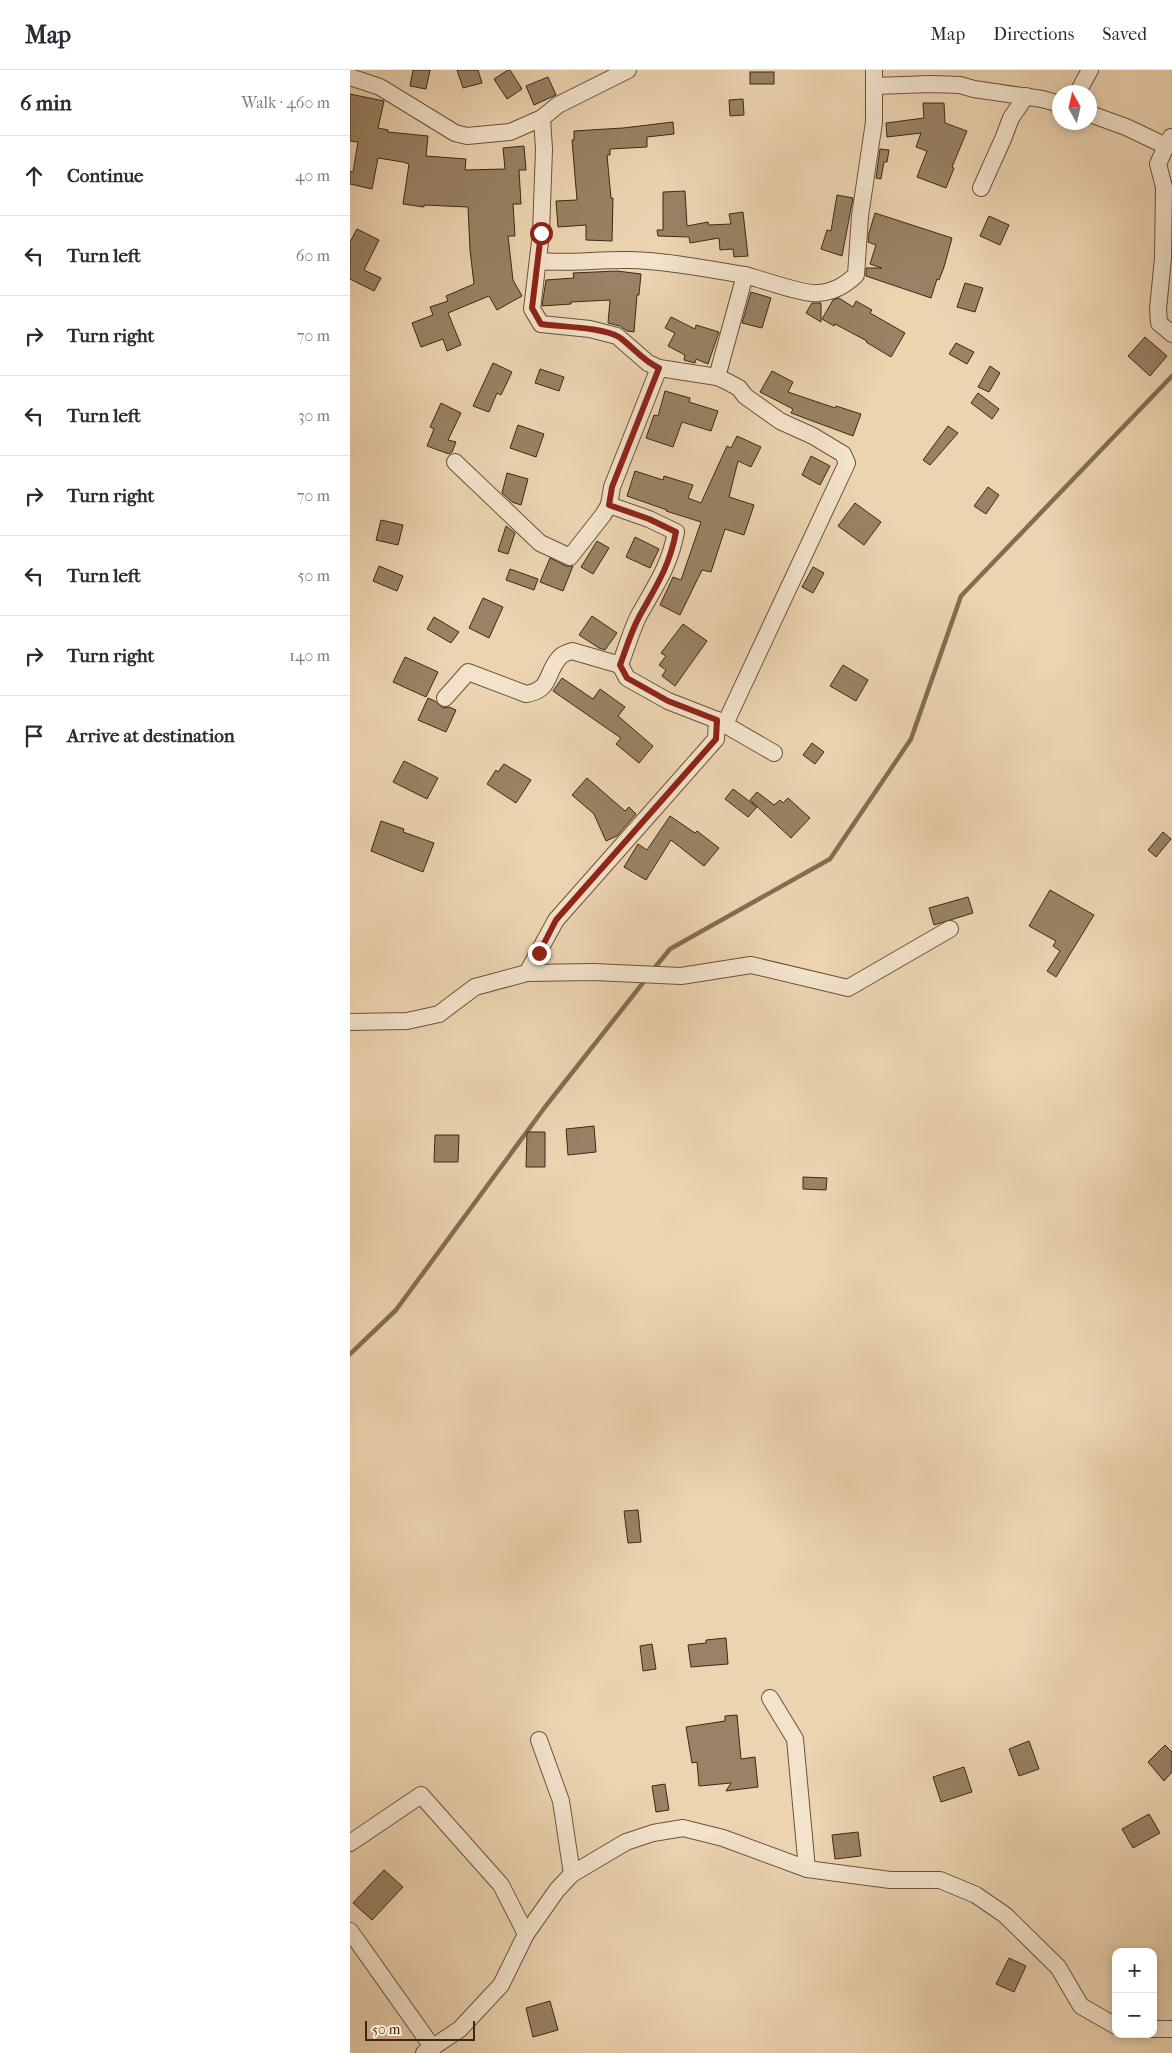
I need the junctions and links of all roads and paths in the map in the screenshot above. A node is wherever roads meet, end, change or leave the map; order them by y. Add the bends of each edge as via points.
1 (628, 70) edge
2 (1090, 70) edge
3 (350, 77) edge
4 (874, 78) edge
5 (1082, 85) edge
6 (1026, 96) junction
7 (1052, 102) edge
8 (1097, 117) edge
9 (542, 118) junction
10 (1169, 141) edge
11 (981, 188) dead end
12 (539, 261) junction
13 (745, 275) junction
14 (1172, 334) edge
15 (659, 368) junction
16 (717, 377) junction
17 (455, 462) dead end
18 (609, 505) junction
19 (620, 665) junction
20 (445, 698) dead end
21 (721, 722) junction
22 (774, 753) dead end
23 (950, 929) dead end
24 (527, 973) junction
25 (350, 1022) edge
26 (770, 1698) dead end
27 (539, 1740) dead end
28 (350, 1843) edge
29 (807, 1870) junction
30 (572, 1874) junction
31 (350, 1931) edge
32 (526, 1934) junction
33 (1112, 2024) edge
34 (1157, 2029) edge
35 (1172, 2029) edge
36 (428, 2051) edge

1 - 9 street via 558,105
2 - 5 street
3 - 9 street via 380,87 455,133 467,136 510,132
4 - 6 street via 960,85
4 - 13 street via 874,122 860,216 856,275 845,285 816,294
6 - 7 street
6 - 11 street via 1010,118
8 - 10 street
9 - 12 street via 544,149
10 - 14 street via 1158,164 1164,187 1164,258 1158,309 1159,323
12 - 13 street via 602,259 661,262
12 - 15 street via 532,308 541,324 590,329 617,336 648,363
13 - 16 street
15 - 16 street
15 - 18 street via 612,487
16 - 21 street via 740,388 745,396 780,421 834,448 848,463
17 - 18 street via 540,543 570,557
18 - 19 street via 676,532 660,581 638,619
19 - 20 street via 572,651 561,656 547,683 536,692 526,694 468,672
19 - 21 street via 627,678 668,701
21 - 22 street
21 - 24 street via 716,739 556,920
23 - 24 street via 848,988 751,965 681,976
24 - 25 street via 475,986 440,1014 407,1021
26 - 29 street via 795,1739
27 - 30 street via 561,1801
28 - 32 street via 421,1795 501,1885
29 - 30 street via 723,1838 683,1828 626,1842
29 - 33 street via 890,1880 940,1880 976,1895 1005,1914 1058,1967 1081,2006
30 - 32 street
31 - 36 street
32 - 36 street via 501,1985 460,2029
34 - 35 street

